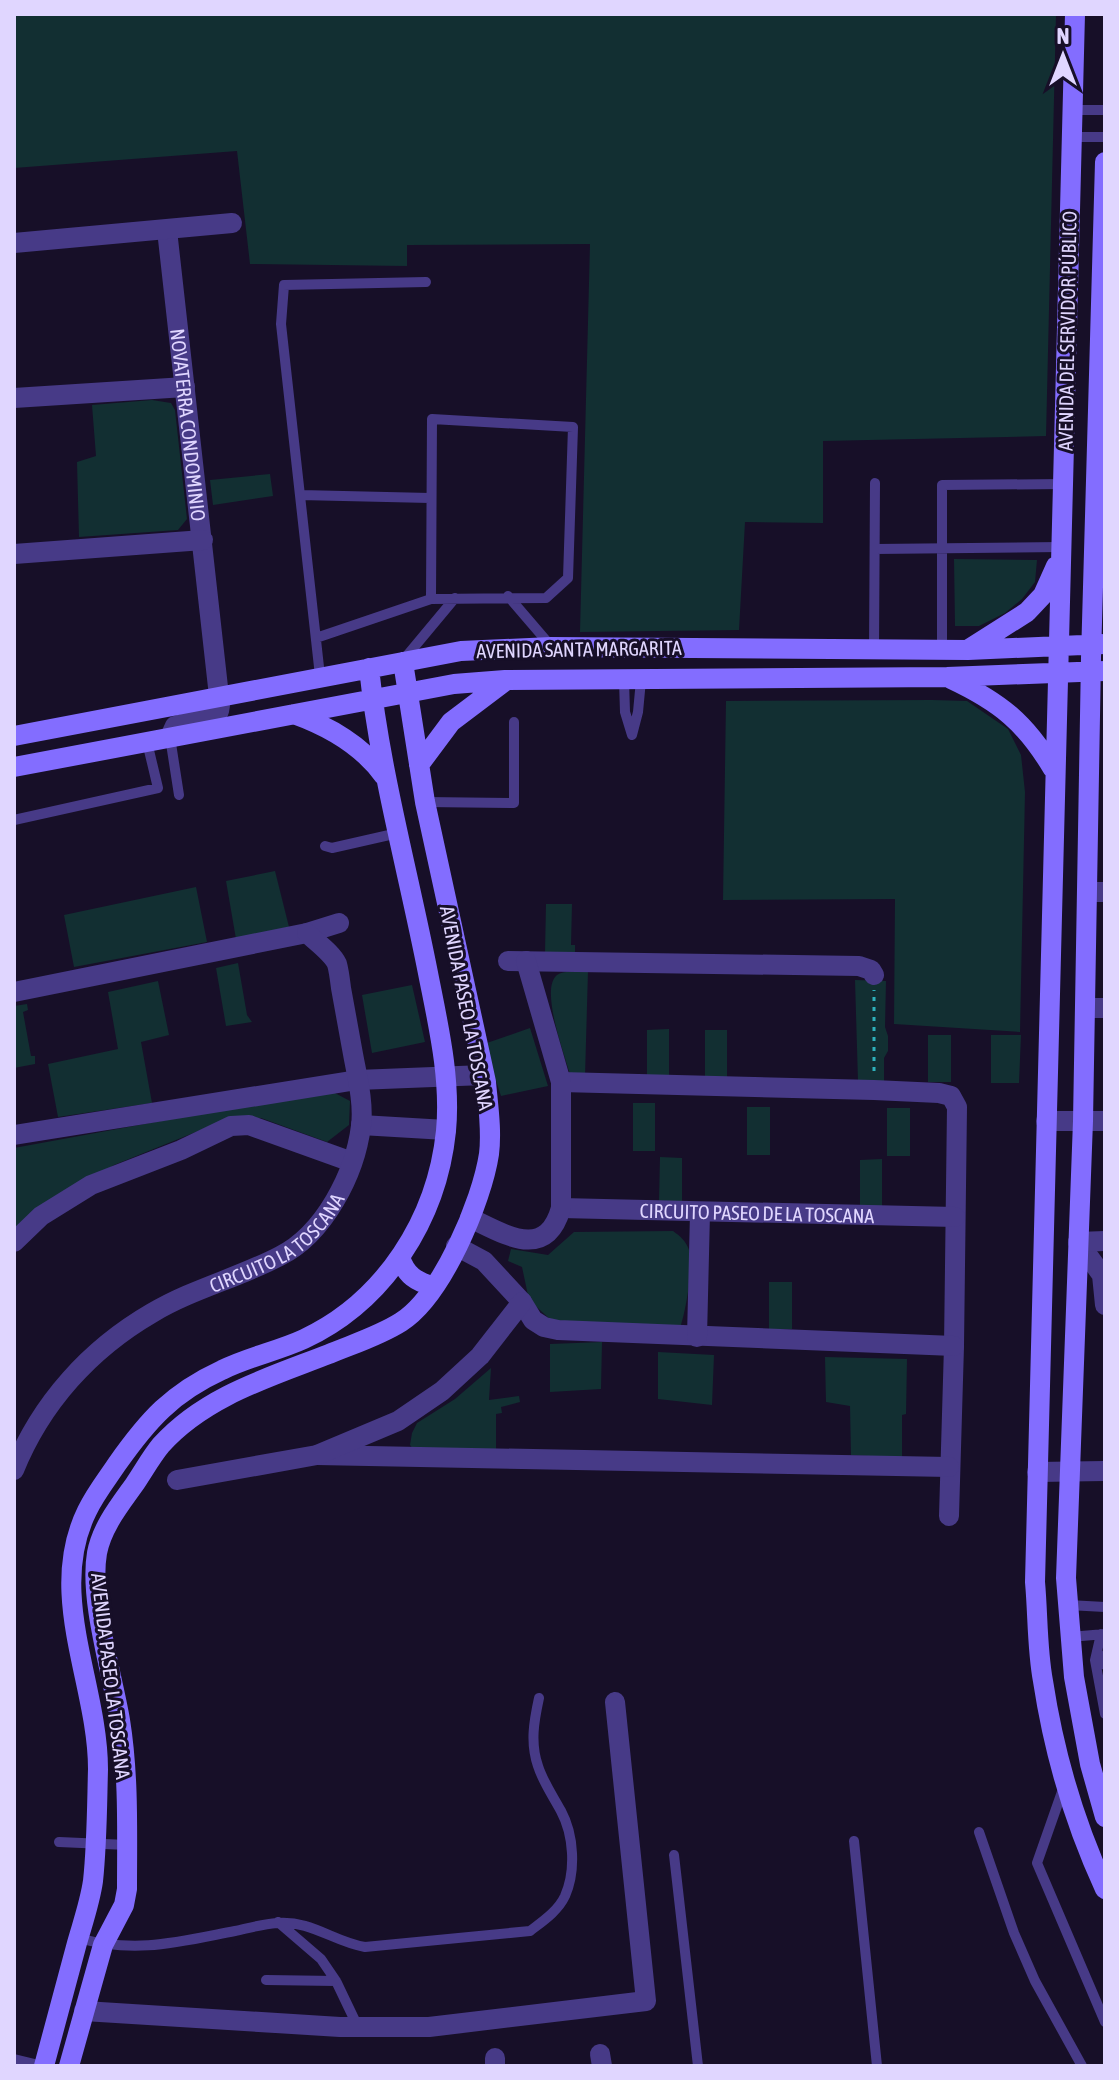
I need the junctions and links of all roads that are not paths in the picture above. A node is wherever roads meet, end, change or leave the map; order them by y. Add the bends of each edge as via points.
1 (1075, 14) edge
2 (1072, 110) junction
3 (1105, 110) edge
4 (1072, 137) junction
5 (1105, 137) edge
6 (1105, 162) edge
7 (232, 223) dead end
8 (167, 230) junction
9 (14, 243) edge
10 (1104, 268) edge
11 (426, 282) dead end
12 (1102, 346) edge
13 (185, 387) junction
14 (1102, 397) edge
15 (14, 398) edge
16 (875, 483) dead end
17 (1063, 484) junction
18 (300, 495) junction
19 (430, 498) junction
20 (1100, 520) edge
21 (203, 540) junction
22 (1105, 542) edge
23 (875, 549) junction
24 (943, 549) junction
25 (1061, 551) junction
26 (14, 554) edge
27 (508, 596) junction
28 (455, 598) junction
29 (431, 599) junction
30 (316, 638) junction
31 (1098, 645) edge
32 (551, 647) junction
33 (1058, 648) junction
34 (874, 650) junction
35 (942, 650) junction
36 (968, 650) junction
37 (403, 662) junction
38 (369, 668) junction
39 (1098, 672) edge
40 (1057, 675) junction
41 (320, 676) junction
42 (947, 677) junction
43 (505, 680) junction
44 (407, 691) junction
45 (219, 696) junction
46 (372, 698) junction
47 (294, 714) junction
48 (1105, 721) edge
49 (514, 722) dead end
50 (77, 724) junction
51 (413, 735) junction
52 (14, 736) edge
53 (170, 737) junction
54 (379, 740) junction
55 (147, 742) junction
56 (14, 747) edge
57 (1091, 751) junction
58 (419, 765) junction
59 (14, 767) edge
60 (1055, 771) junction
61 (386, 780) junction
62 (1098, 782) edge
63 (179, 795) dead end
64 (425, 802) junction
65 (14, 820) edge
66 (398, 833) junction
67 (325, 846) dead end
68 (1096, 892) edge
69 (339, 923) dead end
70 (307, 933) junction
71 (874, 975) road end
72 (14, 992) edge
73 (1095, 1008) edge
74 (479, 1052) junction
75 (444, 1068) junction
76 (484, 1075) junction
77 (357, 1080) junction
78 (561, 1082) junction
79 (1046, 1121) junction
80 (1083, 1121) junction
81 (1105, 1121) edge
82 (361, 1125) junction
83 (446, 1130) junction
84 (14, 1135) edge
85 (352, 1162) junction
86 (561, 1208) junction
87 (700, 1213) junction
88 (955, 1217) junction
89 (470, 1218) junction
90 (1105, 1241) edge
91 (14, 1242) edge
92 (1078, 1242) junction
93 (456, 1246) junction
94 (400, 1257) junction
95 (434, 1287) junction
96 (522, 1302) junction
97 (1105, 1305) edge
98 (697, 1337) junction
99 (954, 1346) junction
100 (398, 1421) junction
101 (317, 1455) junction
102 (406, 1458) junction
103 (949, 1467) junction
104 (14, 1470) edge
105 (1069, 1471) junction
106 (1105, 1471) edge
107 (1037, 1472) junction
108 (177, 1480) dead end
109 (949, 1516) dead end
110 (1068, 1605) junction
111 (1105, 1607) edge
112 (1103, 1634) edge
113 (1070, 1637) junction
114 (1097, 1651) junction
115 (1105, 1665) edge
116 (539, 1698) dead end
117 (615, 1702) dead end
118 (1105, 1714) edge
119 (125, 1765) junction
120 (98, 1767) junction
121 (1065, 1783) junction
122 (1104, 1813) edge
123 (979, 1832) dead end
124 (854, 1841) dead end
125 (59, 1842) dead end
126 (95, 1844) junction
127 (127, 1845) junction
128 (674, 1855) dead end
129 (1105, 1889) edge
130 (278, 1922) junction
131 (78, 1938) junction
132 (103, 1945) junction
133 (266, 1980) dead end
134 (336, 1981) junction
135 (84, 2011) junction
136 (1105, 2022) edge
137 (358, 2027) junction
138 (14, 2059) edge
139 (43, 2066) edge
140 (69, 2066) edge
141 (698, 2066) edge
142 (877, 2066) edge
143 (1082, 2066) edge

1 - 2 main road, AVENIDA DEL SERVIDOR PÚBLICO
2 - 3 lane
2 - 4 main road, AVENIDA DEL SERVIDOR PÚBLICO
4 - 5 lane
4 - 17 main road, AVENIDA DEL SERVIDOR PÚBLICO
6 - 10 main road, AVENIDA DEL SERVIDOR PÚBLICO
7 - 8 street
8 - 9 street
8 - 13 street, NOVATERRA CONDOMINIO
10 - 12 main road, AVENIDA DEL SERVIDOR PÚBLICO
11 - 18 lane via 284,285 281,324
12 - 14 main road, AVENIDA DEL SERVIDOR PÚBLICO
13 - 15 street
13 - 21 street, NOVATERRA CONDOMINIO
14 - 20 main road, AVENIDA DEL SERVIDOR PÚBLICO
16 - 23 lane
17 - 24 lane via 942,485
17 - 25 main road, AVENIDA DEL SERVIDOR PÚBLICO
18 - 19 lane
18 - 30 lane
19 - 27 lane via 432,419 573,427 568,578 546,598
19 - 29 lane
20 - 22 main road
20 - 31 main road, AVENIDA DEL SERVIDOR PÚBLICO
21 - 26 street
21 - 45 street, NOVATERRA CONDOMINIO
23 - 24 lane
23 - 34 lane
24 - 25 lane
24 - 35 lane
25 - 33 main road, AVENIDA DEL SERVIDOR PÚBLICO
25 - 36 main road via 1043,595 1027,612
27 - 28 lane
27 - 32 lane
28 - 29 lane
28 - 37 lane
29 - 30 lane
30 - 41 lane
31 - 33 main road, AVENIDA SANTA MARGARITA
31 - 39 main road, AVENIDA DEL SERVIDOR PÚBLICO
32 - 34 main road, AVENIDA SANTA MARGARITA
32 - 37 main road, AVENIDA SANTA MARGARITA via 461,651
33 - 36 main road, AVENIDA SANTA MARGARITA
33 - 40 main road, AVENIDA DEL SERVIDOR PÚBLICO
34 - 35 main road, AVENIDA SANTA MARGARITA
35 - 36 main road, AVENIDA SANTA MARGARITA
37 - 38 main road, AVENIDA SANTA MARGARITA
37 - 44 main road, AVENIDA PASEO LA TOSCANA
38 - 41 main road, AVENIDA SANTA MARGARITA
38 - 46 main road, AVENIDA PASEO LA TOSCANA
39 - 40 main road, AVENIDA SANTA MARGARITA
39 - 57 main road, AVENIDA DEL SERVIDOR PÚBLICO
40 - 42 main road, AVENIDA SANTA MARGARITA
40 - 60 main road, AVENIDA DEL SERVIDOR PÚBLICO
41 - 45 main road, AVENIDA SANTA MARGARITA
42 - 43 main road, AVENIDA SANTA MARGARITA
42 - 60 main road via 1002,706 1037,741
43 - 44 main road, AVENIDA SANTA MARGARITA
43 - 58 main road via 451,722
44 - 46 main road, AVENIDA SANTA MARGARITA
44 - 51 main road, AVENIDA PASEO LA TOSCANA
45 - 50 main road, AVENIDA SANTA MARGARITA
45 - 53 street via 219,711 175,726
46 - 47 main road, AVENIDA SANTA MARGARITA
46 - 54 main road, AVENIDA PASEO LA TOSCANA
47 - 53 main road, AVENIDA SANTA MARGARITA
47 - 61 main road via 354,745
48 - 57 main road
49 - 64 lane via 514,803
50 - 52 main road, AVENIDA SANTA MARGARITA
50 - 56 main road via 55,738
51 - 54 main road via 396,731
51 - 58 main road, AVENIDA PASEO LA TOSCANA
53 - 55 main road, AVENIDA SANTA MARGARITA
53 - 63 lane
54 - 61 main road, AVENIDA PASEO LA TOSCANA
55 - 59 main road, AVENIDA SANTA MARGARITA
55 - 65 lane via 158,788
57 - 62 main road, AVENIDA DEL SERVIDOR PÚBLICO
58 - 64 main road, AVENIDA PASEO LA TOSCANA
60 - 79 main road, AVENIDA DEL SERVIDOR PÚBLICO
61 - 66 main road, AVENIDA PASEO LA TOSCANA
62 - 68 main road, AVENIDA DEL SERVIDOR PÚBLICO
64 - 74 main road, AVENIDA PASEO LA TOSCANA
66 - 67 lane
66 - 75 main road, AVENIDA PASEO LA TOSCANA
68 - 73 main road, AVENIDA DEL SERVIDOR PÚBLICO
69 - 70 street
70 - 72 street
70 - 77 street, CIRCUITO LA TOSCANA via 336,961
71 - 78 street via 859,966 517,961
73 - 80 main road, AVENIDA DEL SERVIDOR PÚBLICO
74 - 75 main road
74 - 76 main road, AVENIDA PASEO LA TOSCANA
75 - 76 street
75 - 77 street
75 - 83 main road, AVENIDA PASEO LA TOSCANA
76 - 89 main road, AVENIDA PASEO LA TOSCANA via 489,1152
77 - 82 street, CIRCUITO LA TOSCANA
77 - 84 street
78 - 86 street
78 - 88 street via 951,1096 957,1107
79 - 80 street
79 - 107 main road, AVENIDA DEL SERVIDOR PÚBLICO
80 - 81 street
80 - 92 main road, AVENIDA DEL SERVIDOR PÚBLICO
82 - 83 street
82 - 85 street, CIRCUITO LA TOSCANA
83 - 94 main road, AVENIDA PASEO LA TOSCANA via 431,1198
85 - 91 street via 249,1125 231,1126 91,1185 41,1216
85 - 104 street, CIRCUITO LA TOSCANA via 336,1198 313,1230 284,1254 200,1288 108,1343 60,1389 27,1439
86 - 87 street, CIRCUITO PASEO DE LA TOSCANA
86 - 89 street via 556,1225 534,1240
87 - 88 street, CIRCUITO PASEO DE LA TOSCANA
87 - 98 street
88 - 99 street
89 - 93 main road, AVENIDA PASEO LA TOSCANA
90 - 92 street
92 - 97 street via 1102,1275
92 - 105 main road, AVENIDA DEL SERVIDOR PÚBLICO
93 - 95 main road, AVENIDA PASEO LA TOSCANA
93 - 96 street via 484,1261
94 - 95 main road via 409,1276
94 - 120 main road, AVENIDA PASEO LA TOSCANA via 375,1291 344,1316 180,1393 144,1425 86,1512 74,1548 72,1592
95 - 119 main road, AVENIDA PASEO LA TOSCANA via 403,1321 198,1412 161,1445 108,1523 97,1553 96,1585
96 - 98 street via 533,1320 558,1330
96 - 100 street via 480,1356
98 - 99 street
99 - 103 street
100 - 101 street
100 - 102 street
101 - 102 street
101 - 108 street
102 - 103 street
103 - 109 street
105 - 106 street
105 - 107 street
105 - 110 main road, AVENIDA DEL SERVIDOR PÚBLICO
107 - 121 main road, AVENIDA DEL SERVIDOR PÚBLICO via 1035,1582 1042,1678
110 - 111 lane
110 - 113 main road, AVENIDA DEL SERVIDOR PÚBLICO
112 - 113 lane
112 - 114 lane
113 - 122 main road, AVENIDA DEL SERVIDOR PÚBLICO via 1090,1764
114 - 115 lane
114 - 118 lane via 1096,1676
116 - 130 lane via 533,1740 538,1766 562,1813 571,1848 572,1871 564,1897 550,1916 530,1931 365,1947 304,1924
117 - 137 street via 646,2001 429,2027
119 - 120 main road
119 - 127 main road, AVENIDA PASEO LA TOSCANA
120 - 126 main road, AVENIDA PASEO LA TOSCANA
121 - 129 main road, AVENIDA DEL SERVIDOR PÚBLICO
121 - 136 lane via 1037,1863
123 - 143 lane via 1014,1933
124 - 142 lane
125 - 126 lane
126 - 127 lane
126 - 131 main road, AVENIDA PASEO LA TOSCANA via 93,1883
127 - 132 main road, AVENIDA PASEO LA TOSCANA via 124,1905
128 - 141 lane
130 - 132 lane via 169,1944
130 - 134 lane via 321,1959
131 - 132 lane
131 - 139 main road, AVENIDA PASEO LA TOSCANA
132 - 135 main road, AVENIDA PASEO LA TOSCANA
133 - 134 lane
134 - 137 lane
135 - 137 street
135 - 140 main road, AVENIDA PASEO LA TOSCANA
138 - 139 lane

